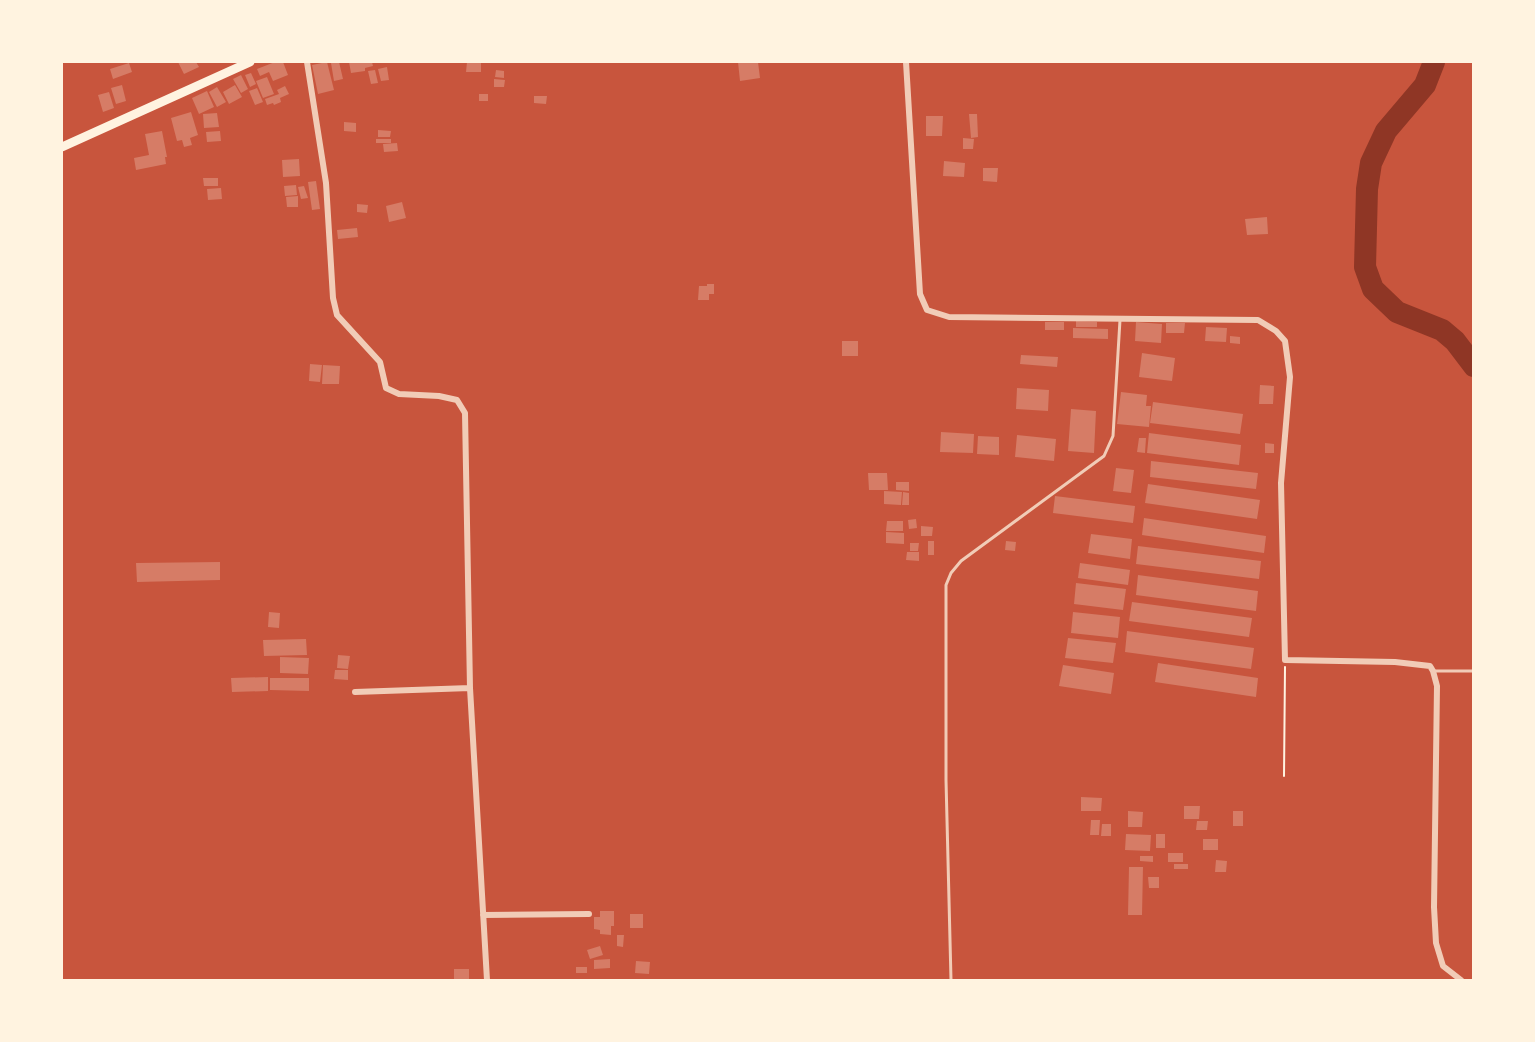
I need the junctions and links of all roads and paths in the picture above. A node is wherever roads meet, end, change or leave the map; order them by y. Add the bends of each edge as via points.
1 (250, 62) edge
2 (307, 62) edge
3 (906, 62) edge
4 (62, 147) edge
5 (1120, 319) junction
6 (1285, 660) junction
7 (1433, 671) junction
8 (1473, 671) edge
9 (470, 688) junction
10 (356, 692) dead end
11 (1284, 776) dead end
12 (589, 914) dead end
13 (483, 915) junction
14 (487, 981) edge
15 (951, 981) edge
16 (1461, 981) edge

1 - 4 main road
2 - 9 street via 326,183 337,315 380,362 386,388 399,394 457,400 465,413
3 - 5 street via 920,294 927,310 949,317
5 - 6 street via 1258,320 1285,342 1290,377 1281,483
5 - 15 lane via 1113,436 1104,456 962,561 946,585
6 - 7 street via 1395,662 1430,666
6 - 11 path
7 - 8 lane
7 - 16 street via 1437,686 1436,943 1443,966
9 - 10 street
9 - 13 street
12 - 13 street
13 - 14 street

